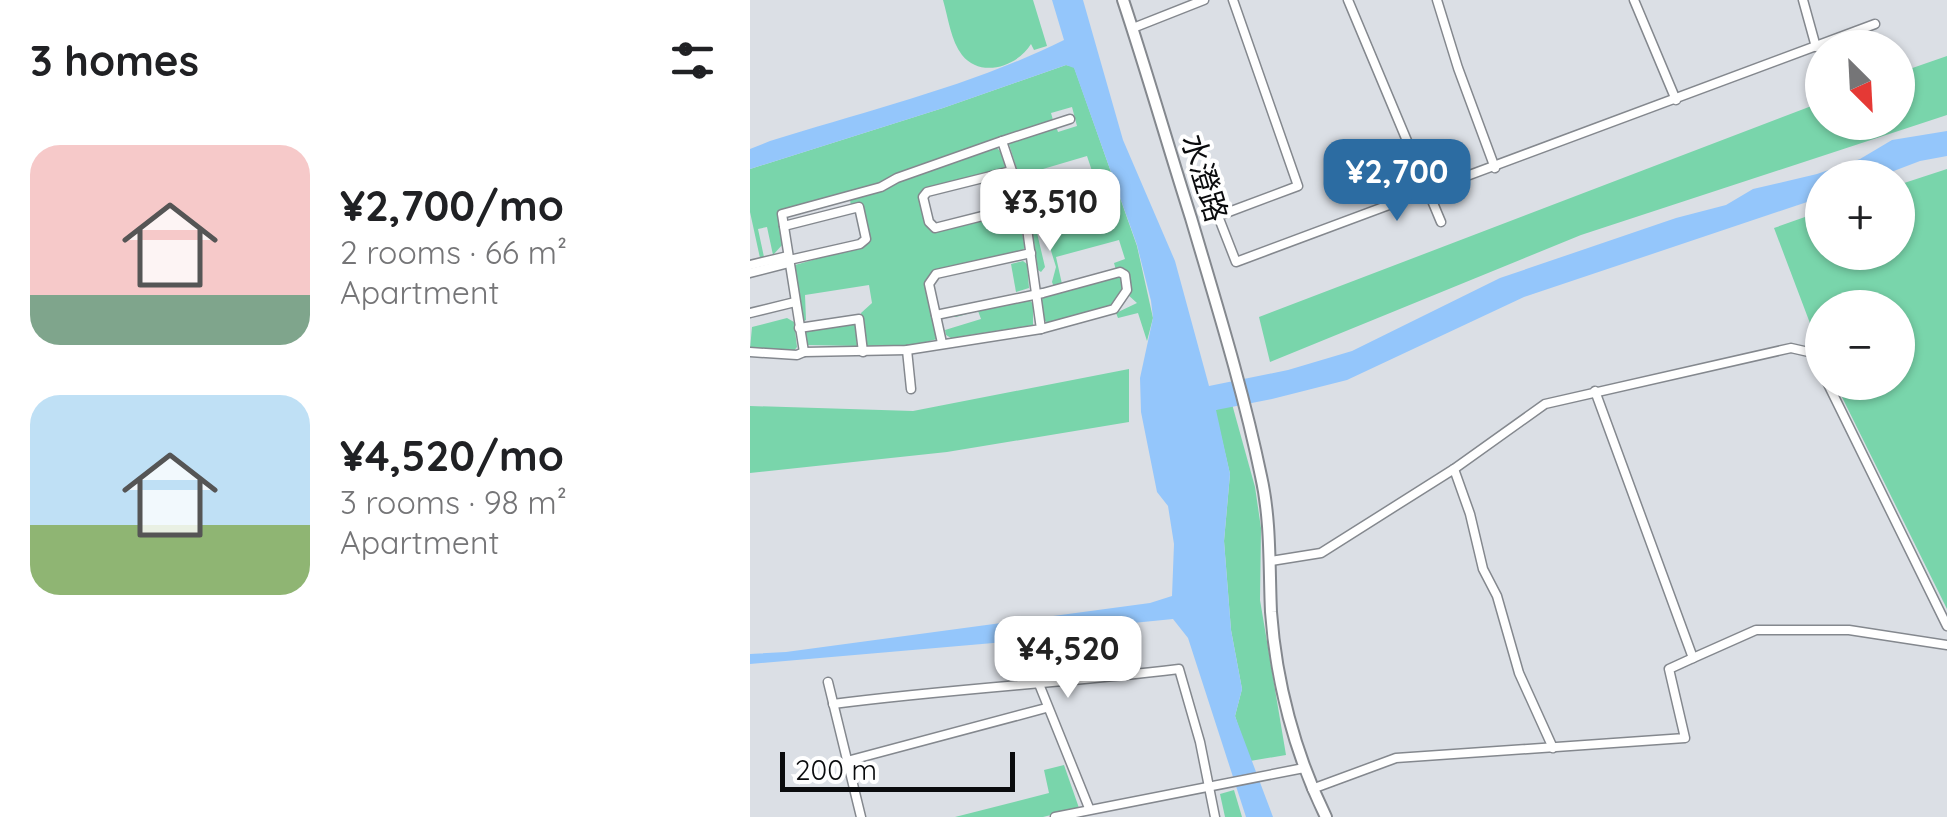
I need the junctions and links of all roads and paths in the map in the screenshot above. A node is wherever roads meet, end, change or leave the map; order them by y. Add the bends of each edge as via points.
1 (1123, 0) edge
2 (1204, 0) edge
3 (1233, 0) edge
4 (1348, 0) edge
5 (1436, 0) edge
6 (1634, 0) edge
7 (1802, 0) edge
8 (1875, 24) dead end
9 (1132, 28) junction
10 (1811, 30) edge
11 (1860, 30) edge
12 (1805, 51) edge
13 (1676, 100) junction
14 (1070, 119) dead end
15 (1002, 141) junction
16 (1496, 168) junction
17 (1011, 171) junction
18 (1109, 184) dead end
19 (1429, 192) junction
20 (842, 198) junction
21 (1024, 207) junction
22 (845, 210) junction
23 (1441, 222) dead end
24 (784, 226) junction
25 (1031, 253) junction
26 (788, 260) junction
27 (750, 265) edge
28 (750, 273) edge
29 (1037, 293) junction
30 (795, 302) junction
31 (750, 313) edge
32 (936, 315) junction
33 (799, 328) junction
34 (1041, 329) junction
35 (942, 343) dead end
36 (907, 350) junction
37 (1805, 351) edge
38 (750, 352) edge
39 (804, 352) junction
40 (862, 352) junction
41 (910, 389) dead end
42 (1596, 390) junction
43 (1837, 400) edge
44 (1454, 469) junction
45 (1271, 562) junction
46 (1947, 626) edge
47 (1947, 645) edge
48 (1693, 658) junction
49 (828, 682) dead end
50 (1039, 684) junction
51 (833, 704) junction
52 (1046, 708) junction
53 (1553, 748) junction
54 (847, 761) junction
55 (1304, 768) junction
56 (1208, 786) junction
57 (1312, 789) junction
58 (1092, 807) junction
59 (861, 817) edge
60 (1055, 817) edge
61 (1097, 817) edge
62 (1215, 817) edge
63 (1326, 817) edge

1 - 9 street, 水澄路
2 - 9 street
3 - 19 street via 1298,186 1218,216 1236,262
4 - 19 street
5 - 16 street
6 - 13 street
7 - 10 street
8 - 11 street
9 - 45 street, 水澄路 via 1246,410
12 - 13 street
13 - 16 street
14 - 15 street
15 - 17 street
15 - 20 street
16 - 19 street
17 - 21 street
17 - 21 street via 926,192 929,222 935,228
18 - 21 street
19 - 23 street
20 - 22 street
20 - 24 street via 782,214
21 - 25 street
22 - 24 street
22 - 26 street via 859,207 863,241
24 - 26 street
25 - 29 street
25 - 32 street via 936,274 929,284
26 - 27 street
26 - 28 street
26 - 30 street
29 - 32 street
29 - 34 street
29 - 34 street via 1120,272 1127,281 1114,309
30 - 31 street
30 - 33 street
32 - 35 street
33 - 39 street
33 - 40 street via 859,319
34 - 36 street
36 - 40 street
36 - 41 street
37 - 42 street via 1791,348
38 - 39 street
39 - 40 street
42 - 44 street via 1545,404
42 - 48 street
43 - 46 street
44 - 45 street via 1321,553
44 - 53 street via 1519,673
45 - 55 street, 水澄路 via 1284,698
47 - 48 street via 1849,630 1756,630
48 - 53 street via 1669,669 1684,738
49 - 51 street
50 - 51 street
50 - 52 street
50 - 56 street via 1179,669
51 - 54 street
52 - 54 street
52 - 58 street
53 - 57 street via 1396,758
54 - 59 street
55 - 56 street
55 - 57 street, 水澄路
56 - 58 street
56 - 62 street
57 - 63 street, 水澄路
58 - 60 street
58 - 61 street

